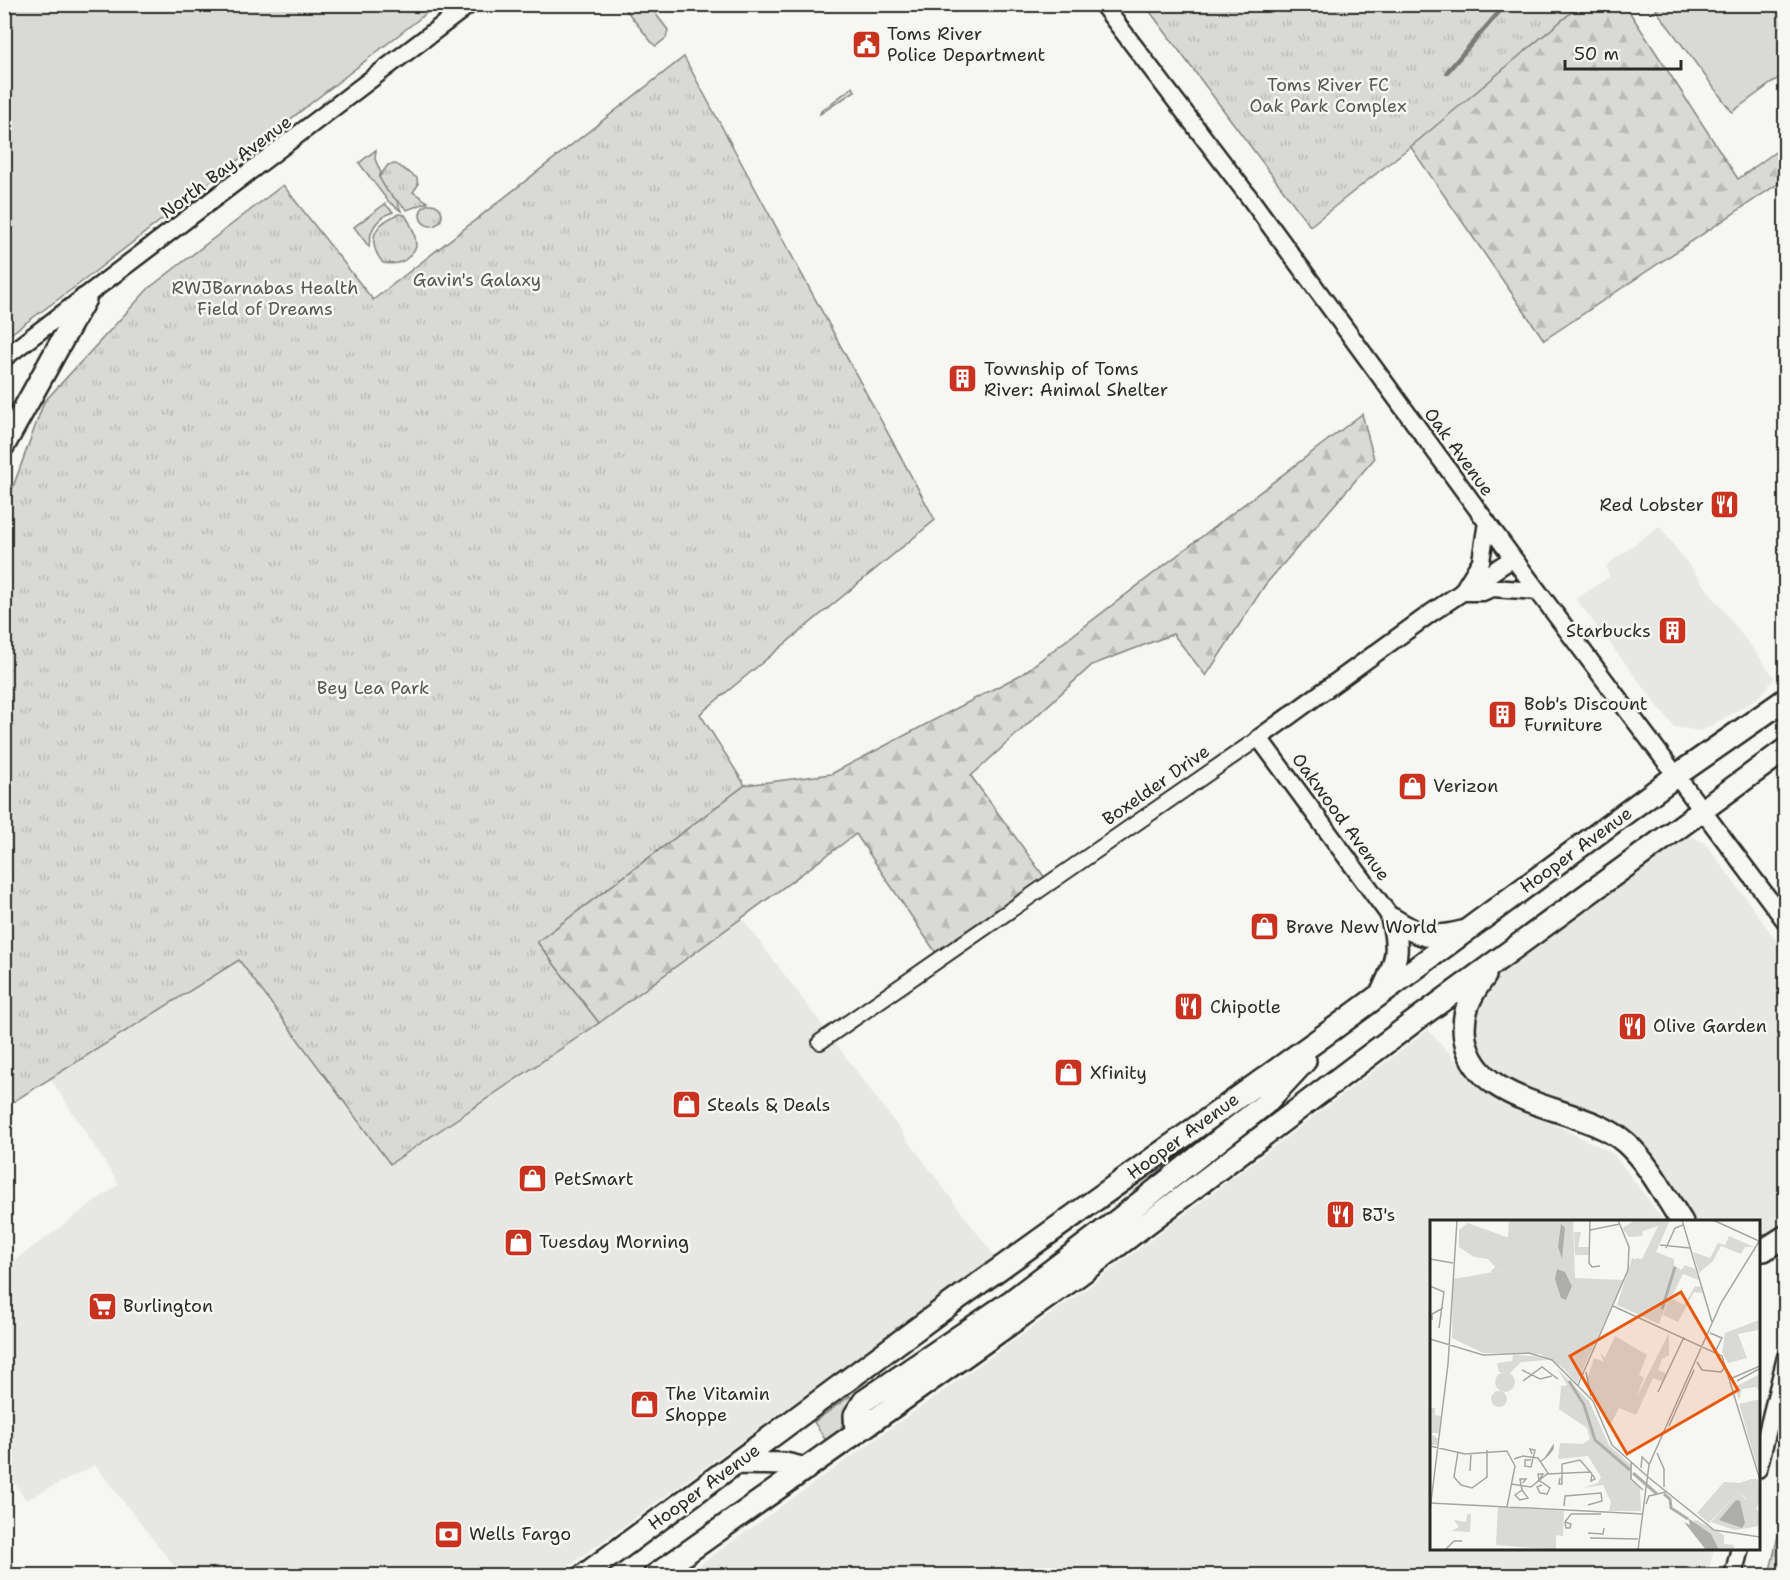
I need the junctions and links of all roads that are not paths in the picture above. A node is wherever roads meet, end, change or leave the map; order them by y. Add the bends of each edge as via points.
1 (470, 4) edge
2 (1102, 4) edge
3 (86, 299) junction
4 (4, 358) edge
5 (4, 445) edge
6 (1486, 522) junction
7 (1513, 558) junction
8 (1538, 591) junction
9 (1462, 592) junction
10 (1785, 699) edge
11 (1259, 738) junction
12 (1785, 749) edge
13 (1677, 775) junction
14 (1704, 809) junction
15 (1392, 919) junction
16 (1785, 922) edge
17 (1466, 931) junction
18 (1498, 959) junction
19 (1381, 994) junction
20 (1336, 1027) junction
21 (820, 1042) dead end
22 (1681, 1220) edge
23 (1785, 1236) edge
24 (1760, 1251) edge
25 (1785, 1360) edge
26 (1782, 1384) edge
27 (856, 1432) junction
28 (1760, 1462) edge
29 (739, 1463) junction
30 (806, 1469) junction
31 (1739, 1550) edge
32 (583, 1575) edge
33 (654, 1575) edge
34 (1733, 1575) edge

1 - 3 street, North Bay Avenue
2 - 6 street, Oak Avenue via 1252,201
3 - 4 street, North Bay Avenue
3 - 5 main road
6 - 7 street, Oak Avenue
6 - 9 street via 1480,561
7 - 8 street, Oak Avenue
7 - 9 street, Boxelder Drive
8 - 9 street via 1492,588
8 - 13 street, Oak Avenue
9 - 11 street, Boxelder Drive
10 - 13 main road, Hooper Avenue
11 - 15 street, Oakwood Avenue
11 - 21 street, Boxelder Drive
12 - 14 main road
13 - 14 street, Oak Avenue
13 - 17 main road, Hooper Avenue
14 - 16 street, Oak Avenue
14 - 18 main road
15 - 17 main road via 1417,934 1441,938
15 - 19 main road via 1399,944
17 - 19 main road, Hooper Avenue
18 - 22 main road via 1470,994 1463,1024 1476,1068 1493,1085 1600,1128 1625,1143
18 - 27 main road via 1079,1275
19 - 20 main road, Hooper Avenue
20 - 27 main road via 1265,1104 1010,1302 864,1401 855,1415
20 - 29 main road, Hooper Avenue via 949,1305
23 - 24 main road
25 - 26 street
26 - 28 street
27 - 30 main road
29 - 30 main road via 785,1464
29 - 32 main road, Hooper Avenue
30 - 33 main road
31 - 34 street

